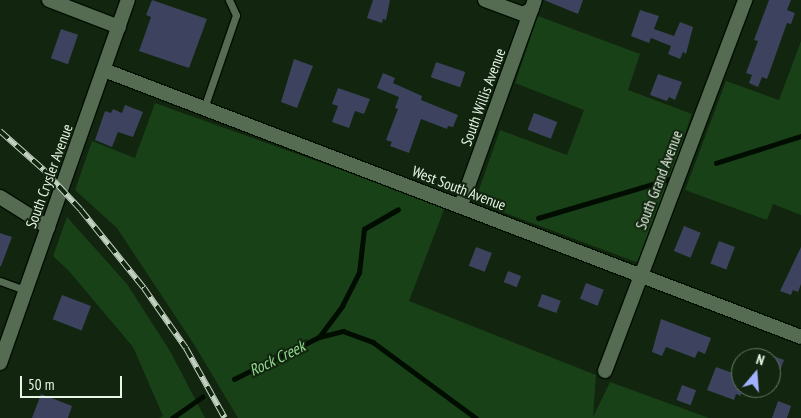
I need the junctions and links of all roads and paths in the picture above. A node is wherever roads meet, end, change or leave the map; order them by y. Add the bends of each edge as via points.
1 (49, 0) edge
2 (128, 0) edge
3 (229, 0) edge
4 (485, 0) edge
5 (745, 0) edge
6 (534, 4) edge
7 (119, 27) junction
8 (104, 70) junction
9 (204, 108) junction
10 (0, 197) edge
11 (461, 205) junction
12 (48, 226) junction
13 (640, 277) junction
14 (0, 281) edge
15 (25, 290) junction
16 (801, 337) edge
17 (0, 361) edge
18 (606, 371) dead end

1 - 7 street
2 - 7 street, South Crysler Avenue
3 - 9 lane via 236,15
4 - 6 street via 522,14
5 - 13 street, South Grand Avenue
6 - 11 street, South Willis Avenue
7 - 8 street, South Crysler Avenue
8 - 9 street, West South Avenue
8 - 12 street, South Crysler Avenue
9 - 11 street, West South Avenue
10 - 12 street
11 - 13 street, West South Avenue
12 - 15 street, South Crysler Avenue
13 - 16 street, West South Avenue
13 - 18 street, South Grand Avenue
14 - 15 lane
15 - 17 street, South Crysler Avenue

